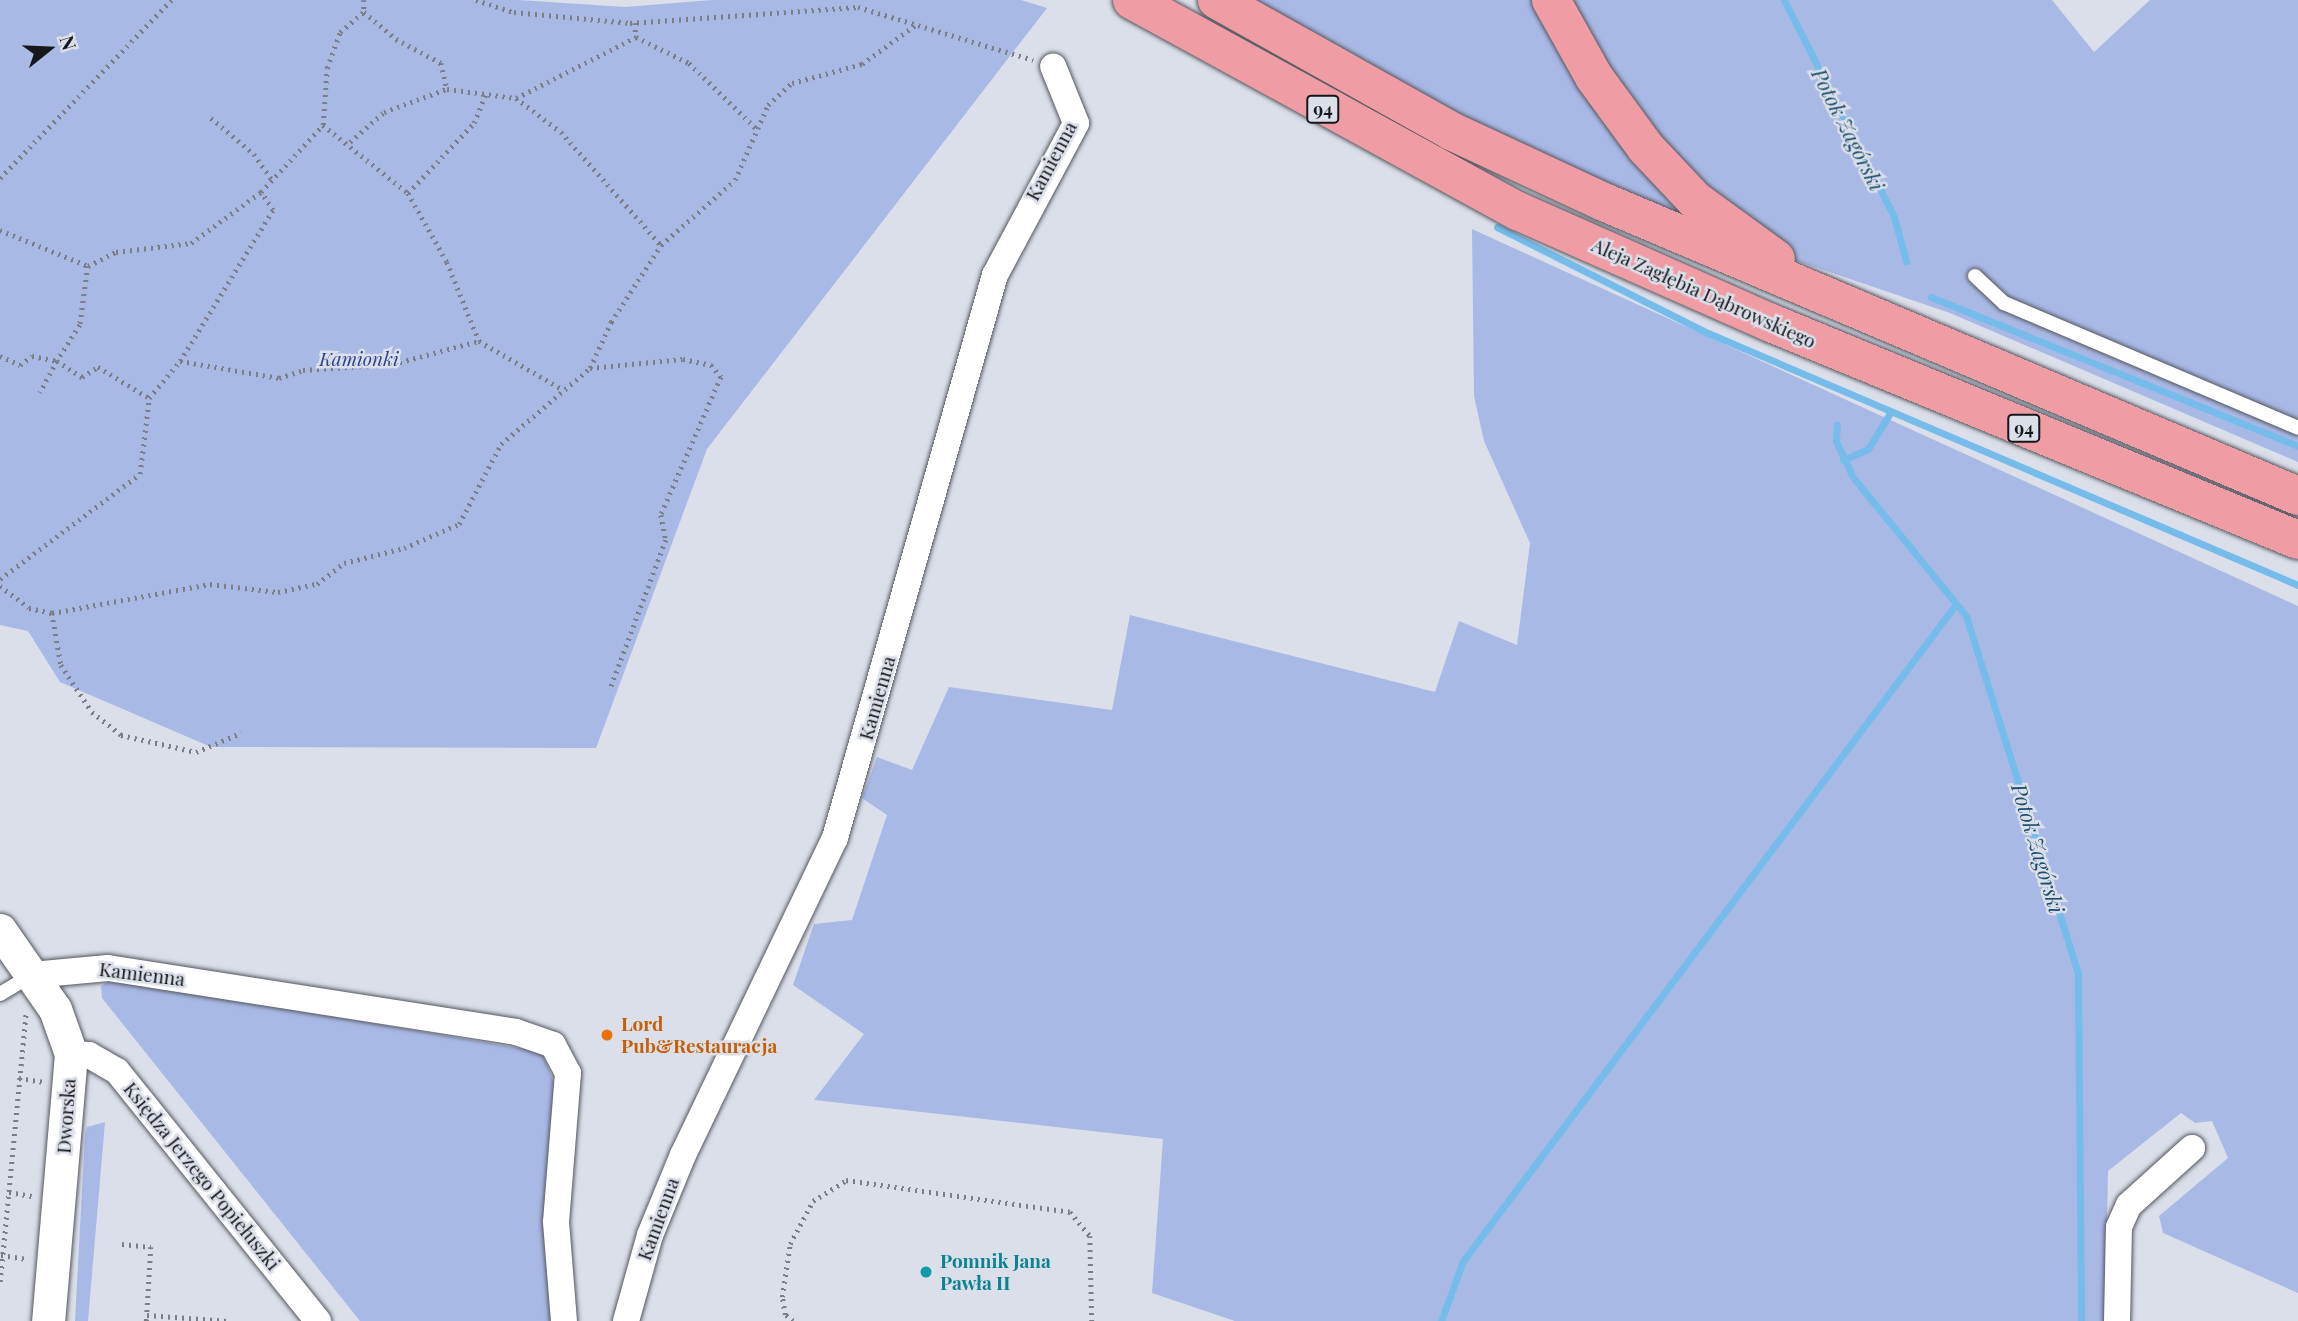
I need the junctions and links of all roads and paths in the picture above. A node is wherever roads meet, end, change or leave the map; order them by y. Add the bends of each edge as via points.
1 (172, 0) edge
2 (364, 0) edge
3 (476, 0) edge
4 (1132, 0) edge
5 (1217, 0) edge
6 (1551, 0) edge
7 (364, 12) junction
8 (635, 23) junction
9 (918, 23) junction
10 (636, 37) junction
11 (1053, 66) joint
12 (447, 89) junction
13 (486, 94) junction
14 (516, 98) junction
15 (211, 118) dead end
16 (323, 125) junction
17 (758, 131) junction
18 (350, 142) junction
19 (0, 178) edge
20 (272, 180) junction
21 (261, 192) junction
22 (408, 193) junction
23 (0, 230) edge
24 (661, 245) junction
25 (88, 266) junction
26 (1975, 276) dead end
27 (1825, 296) junction
28 (479, 341) junction
29 (0, 356) edge
30 (57, 361) junction
31 (180, 361) junction
32 (590, 368) junction
33 (564, 390) junction
34 (40, 393) dead end
35 (149, 398) junction
36 (2298, 428) edge
37 (2298, 496) edge
38 (2291, 538) edge
39 (0, 579) edge
40 (0, 586) edge
41 (52, 613) junction
42 (611, 687) dead end
43 (241, 733) dead end
44 (0, 930) edge
45 (29, 990) junction
46 (0, 994) edge
47 (71, 1054) junction
48 (19, 1078) junction
49 (37, 1081) dead end
50 (2192, 1148) dead end
51 (9, 1192) junction
52 (27, 1195) dead end
53 (122, 1244) dead end
54 (1, 1255) edge
55 (20, 1258) dead end
56 (0, 1282) edge
57 (146, 1318) edge
58 (48, 1321) edge
59 (229, 1321) edge
60 (318, 1321) edge
61 (564, 1321) edge
62 (626, 1321) edge
63 (793, 1321) edge
64 (1092, 1321) edge
65 (2117, 1321) edge

1 - 19 path
2 - 7 path
3 - 8 path via 514,12
4 - 38 main road, Aleja Zagłębia Dąbrowskiego / 94 via 1518,211 1771,323
5 - 27 main road, 94 via 1451,131
6 - 27 main road via 1600,86 1673,179
7 - 12 path via 396,39 441,63
7 - 16 path via 340,32 327,68
8 - 9 path via 833,5
8 - 10 path
9 - 11 path
9 - 17 path via 862,64 792,83 768,105
10 - 14 path
10 - 17 path via 689,64
11 - 62 street, Kamienna via 1076,123 1007,244 987,300 835,838 682,1155 650,1235
12 - 13 path
12 - 18 path via 384,112
13 - 14 path
13 - 22 path via 474,123
14 - 24 path via 561,132
15 - 20 path via 254,154
16 - 18 path
16 - 20 path
17 - 24 path via 736,180
18 - 22 path
20 - 21 path
21 - 25 path via 191,243 116,252
21 - 31 path via 273,210
22 - 28 path via 447,262
23 - 25 path
24 - 32 path via 611,322
25 - 30 path via 80,325
26 - 36 lane via 2004,303
27 - 37 main road, 94
28 - 31 path via 393,364 303,370 279,378
28 - 33 path
29 - 30 path via 20,365 32,356
30 - 34 path
30 - 35 path via 82,377 98,367
31 - 35 path
32 - 33 path
32 - 42 path via 683,359 711,365 721,377 661,515 666,540
33 - 41 path via 501,444 459,524 404,548 344,563 317,584 278,592 210,584
35 - 39 path via 140,474
40 - 41 path via 29,608
41 - 43 path via 61,665 92,712 121,735 196,752
44 - 45 street, Dworska
45 - 46 lane
45 - 47 street, Dworska via 55,1009
45 - 48 path
45 - 61 street, Kamienna via 108,968 516,1032 553,1045 569,1085 556,1222
47 - 58 street, Dworska
47 - 60 street, Księdza Jerzego Popiełuszki via 89,1055 117,1071
48 - 49 path
48 - 51 path
50 - 65 street via 2129,1205 2119,1227
51 - 52 path
51 - 54 path
53 - 57 path via 152,1247
54 - 55 path
54 - 56 path
57 - 59 path
63 - 64 path via 785,1315 782,1297 790,1244 813,1201 846,1180 1070,1212 1090,1236

